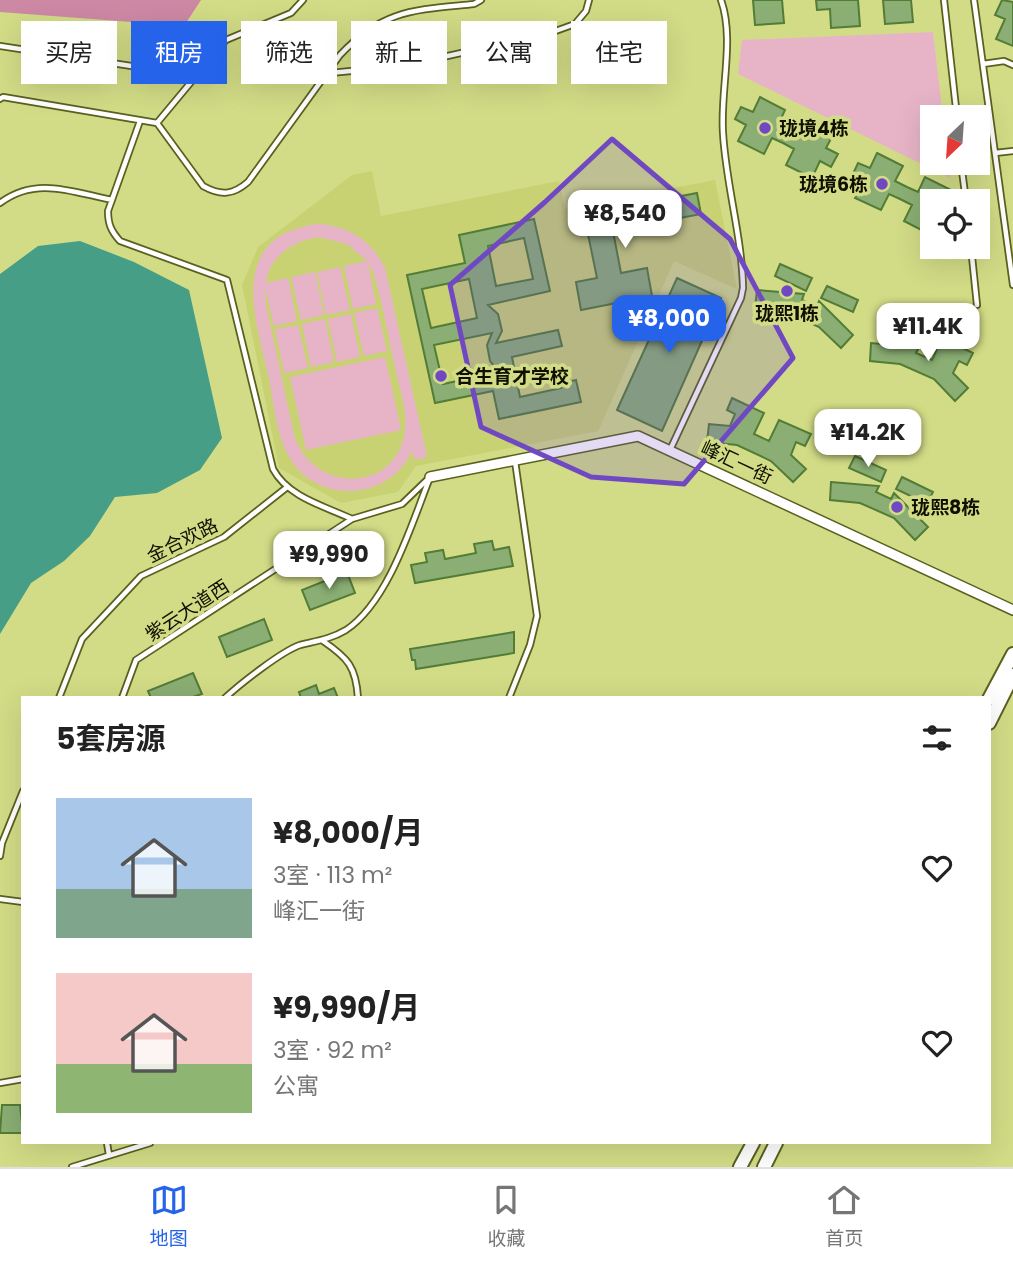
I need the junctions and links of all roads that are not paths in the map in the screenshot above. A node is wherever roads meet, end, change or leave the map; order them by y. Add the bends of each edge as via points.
1 (303, 0) edge
2 (481, 0) edge
3 (589, 0) edge
4 (721, 0) edge
5 (944, 0) edge
6 (974, 0) edge
7 (227, 40) edge
8 (0, 46) edge
9 (337, 60) edge
10 (983, 64) junction
11 (1013, 65) edge
12 (131, 66) edge
13 (337, 73) edge
14 (190, 84) edge
15 (321, 84) edge
16 (0, 99) edge
17 (956, 105) edge
18 (140, 121) junction
19 (157, 123) junction
20 (1013, 151) edge
21 (995, 153) junction
22 (112, 200) junction
23 (0, 203) edge
24 (972, 259) edge
25 (1013, 285) edge
26 (977, 305) dead end
27 (670, 450) junction
28 (515, 460) junction
29 (430, 477) junction
30 (286, 488) junction
31 (352, 519) junction
32 (1013, 610) edge
33 (322, 640) junction
34 (1013, 654) edge
35 (1013, 675) edge
36 (60, 696) edge
37 (123, 696) edge
38 (228, 696) edge
39 (358, 696) edge
40 (510, 696) edge
41 (991, 696) edge
42 (991, 719) edge
43 (21, 796) edge
44 (0, 856) edge
45 (0, 899) edge
46 (21, 902) edge
47 (21, 1079) edge
48 (0, 1083) edge
49 (107, 1144) edge
50 (147, 1144) edge
51 (752, 1144) edge
52 (776, 1144) edge
53 (109, 1155) junction
54 (72, 1167) edge
55 (740, 1167) edge
56 (764, 1167) edge

1 - 7 lane via 291,13
2 - 9 lane via 391,16 355,39
3 - 13 lane via 575,24 550,33 403,66
4 - 27 lane via 728,33 723,140 743,288
5 - 17 lane
6 - 10 lane
8 - 12 lane
10 - 11 lane via 1004,61
10 - 21 lane
14 - 19 lane
15 - 19 lane via 248,181 226,194 203,186
16 - 18 lane
18 - 19 lane
18 - 22 lane
20 - 21 lane
21 - 25 lane
22 - 23 lane via 39,187
22 - 30 lane via 108,222 120,241 227,280 273,470
24 - 26 lane
27 - 28 street, 峰汇一街 via 638,436
27 - 32 street, 峰汇一街
28 - 29 street, 峰汇一街
28 - 40 lane via 537,617
29 - 31 lane, 紫云大道西 via 402,504
29 - 33 lane via 379,595 358,621
30 - 31 lane
30 - 36 lane, 金合欢路 via 224,537 141,576 82,639
31 - 37 lane, 紫云大道西 via 136,660
33 - 38 lane via 288,652
33 - 39 lane via 348,660 355,672
34 - 41 main road
35 - 42 main road
43 - 44 lane
45 - 46 lane
47 - 48 lane
49 - 53 lane
50 - 53 lane
51 - 55 main road
52 - 56 main road
53 - 54 lane

